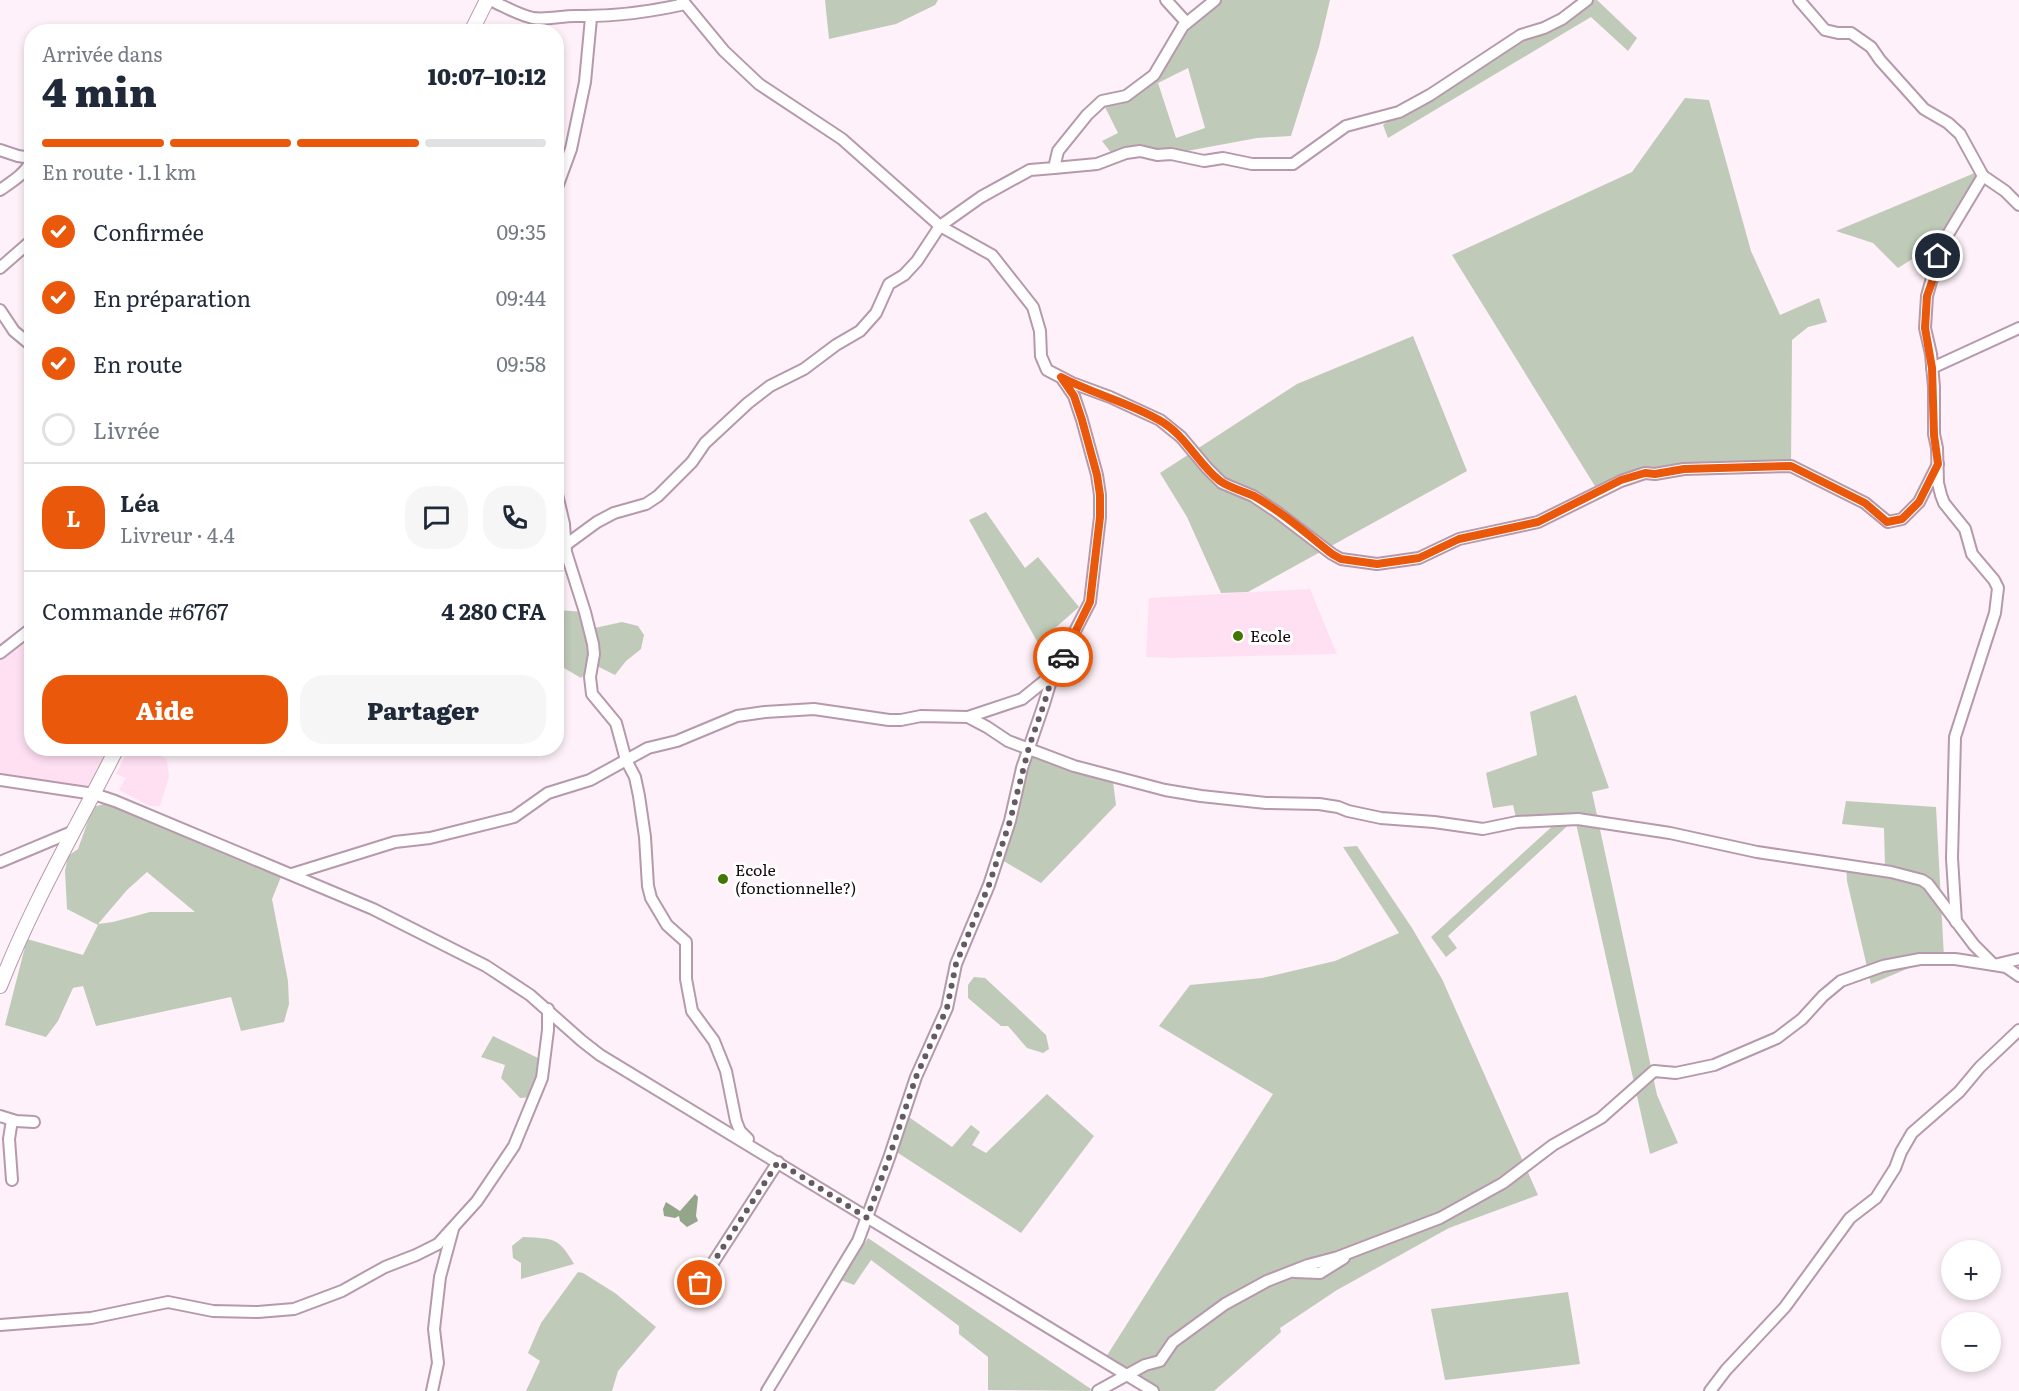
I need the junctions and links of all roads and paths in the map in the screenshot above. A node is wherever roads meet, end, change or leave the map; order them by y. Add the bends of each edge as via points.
1 (489, 0) edge
2 (1166, 0) edge
3 (1215, 0) edge
4 (1587, 0) edge
5 (1799, 0) edge
6 (684, 2) edge
7 (591, 18) junction
8 (1186, 22) junction
9 (476, 24) edge
10 (0, 150) edge
11 (24, 157) edge
12 (564, 168) edge
13 (1054, 168) junction
14 (24, 171) edge
15 (1983, 176) junction
16 (0, 190) edge
17 (2019, 206) edge
18 (940, 226) junction
19 (24, 247) edge
20 (0, 268) edge
21 (0, 310) edge
22 (2019, 328) edge
23 (24, 339) edge
24 (1932, 368) junction
25 (1061, 377) junction
26 (1938, 464) junction
27 (564, 547) edge
28 (564, 558) edge
29 (24, 634) edge
30 (0, 653) edge
31 (1053, 674) junction
32 (968, 717) junction
33 (1029, 747) junction
34 (113, 756) edge
35 (626, 760) junction
36 (0, 780) edge
37 (94, 794) junction
38 (74, 831) junction
39 (0, 862) edge
40 (292, 874) junction
41 (1956, 922) junction
42 (2019, 959) edge
43 (1994, 965) junction
44 (2019, 976) edge
45 (0, 986) edge
46 (548, 1009) junction
47 (2019, 1030) edge
48 (0, 1116) edge
49 (12, 1120) junction
50 (34, 1122) dead end
51 (756, 1149) junction
52 (778, 1162) junction
53 (12, 1180) dead end
54 (867, 1218) junction
55 (453, 1229) junction
56 (700, 1283) dead end
57 (0, 1325) edge
58 (1128, 1375) junction
59 (432, 1391) edge
60 (767, 1391) edge
61 (1098, 1391) edge
62 (1154, 1391) edge
63 (1710, 1391) edge

1 - 7 street via 532,18
1 - 9 street
2 - 8 street
3 - 8 street
4 - 13 street via 1563,19 1521,35 1399,112 1346,126 1293,164 1252,164 1223,158 1204,161 1140,151 1097,164
5 - 15 street via 1825,30 1851,33 1871,47 1924,109 1960,134
6 - 7 street
6 - 18 street via 724,51 759,84 858,152
7 - 12 street via 585,82
8 - 13 street via 1154,75 1126,96 1102,101 1058,151
10 - 11 street
13 - 18 street via 1030,170
14 - 16 street
15 - 17 street
15 - 24 street via 1941,246 1927,296 1925,328
18 - 25 street via 992,255 1004,269 1033,307 1047,370
18 - 27 street via 904,276 889,284 876,313 860,331 748,403 705,443 658,496 597,522
19 - 20 street
21 - 23 street
22 - 24 street
24 - 26 street
25 - 26 street via 1160,420 1181,437 1222,483 1253,496 1332,554 1377,564 1419,558 1459,539 1538,522 1621,480 1684,469 1791,466 1865,503 1887,522 1902,519 1919,502
25 - 31 street via 1074,396 1082,420 1097,475 1100,517 1090,602
26 - 41 street via 1944,503 1965,529 1972,554 1998,588 1995,613 1955,737 1952,858
28 - 35 street via 593,644 592,694 616,723
29 - 30 street
31 - 32 street via 1022,699
31 - 33 street
32 - 33 street via 1008,741
32 - 35 street via 889,720 814,709 765,712 737,716 677,741 648,748
33 - 41 street via 1074,766 1201,796 1319,804 1381,818 1483,829 1516,822 1578,819 1891,872 1928,884
33 - 54 street via 989,885 956,964 947,1008 916,1077
34 - 37 street
35 - 40 street via 590,780 548,793 514,817 430,838 395,842
35 - 51 street via 639,796 651,898 667,926 686,942 686,979 692,1011 714,1041 726,1071 740,1131
36 - 37 street
37 - 38 street
37 - 40 street
38 - 39 street
38 - 45 street via 26,924
40 - 46 street via 374,909 486,966
41 - 43 street
42 - 43 street
43 - 44 street via 2006,967
43 - 58 street via 1920,958 1849,977 1777,1038 1714,1065 1676,1073 1654,1071 1601,1118 1553,1145 1503,1183 1440,1218 1267,1281 1225,1304 1173,1342 1161,1361
46 - 51 street via 600,1055
46 - 55 street via 543,1078 530,1109 514,1146 477,1202
47 - 63 street via 1959,1092 1912,1133 1876,1198 1850,1218 1785,1307
48 - 49 street
49 - 50 street
49 - 53 street
51 - 52 street
52 - 54 street
52 - 56 street
54 - 58 street
54 - 60 street via 858,1241
55 - 57 street via 438,1244 342,1291 294,1309 213,1311 168,1302 91,1318
55 - 59 street via 440,1277 434,1329 438,1363
58 - 61 street
58 - 62 street

